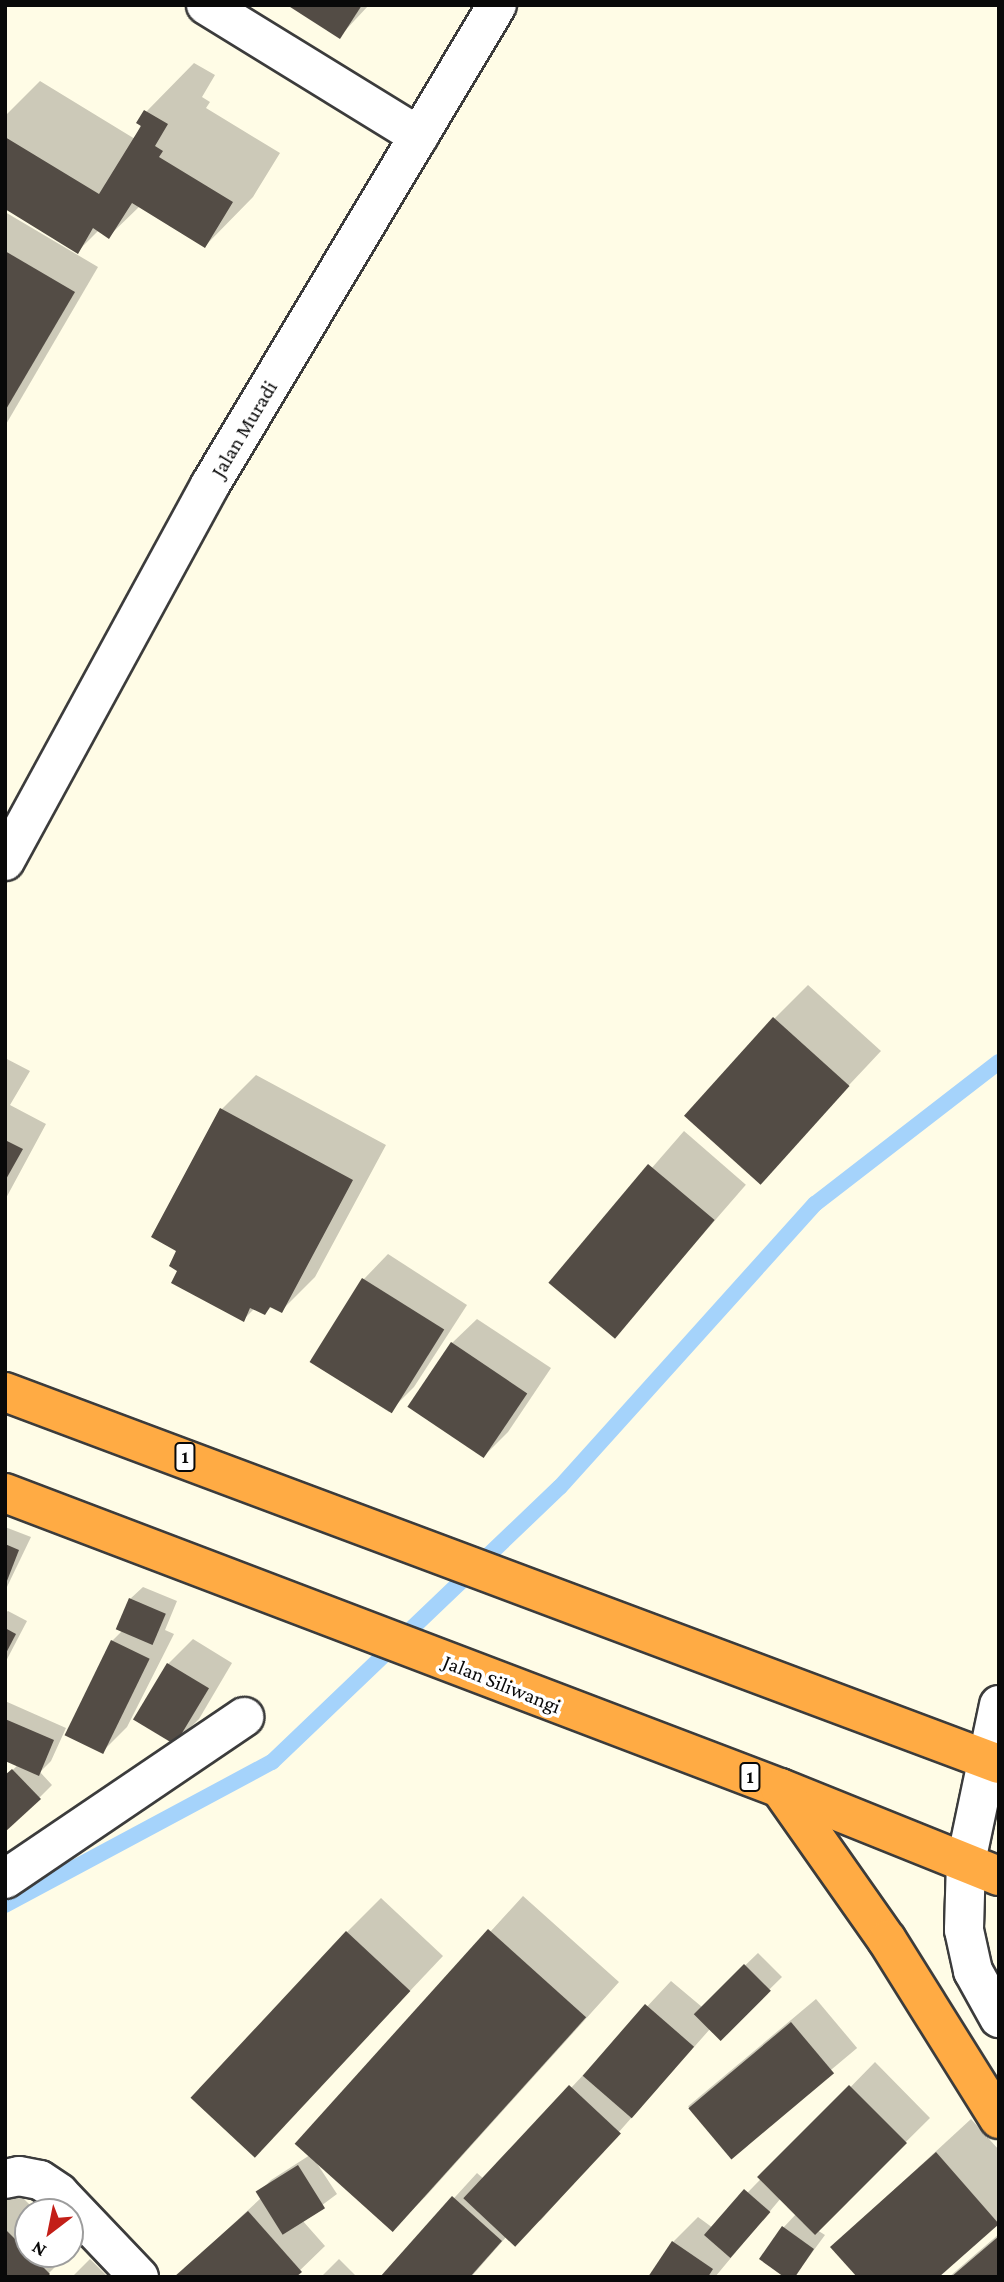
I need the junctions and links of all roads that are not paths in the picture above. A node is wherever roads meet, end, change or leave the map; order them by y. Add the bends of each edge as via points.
1 (206, 5) edge
2 (497, 5) edge
3 (419, 136) junction
4 (5, 861) edge
5 (5, 1392) edge
6 (5, 1493) edge
7 (999, 1705) edge
8 (244, 1717) dead end
9 (992, 1762) edge
10 (780, 1788) junction
11 (982, 1869) edge
12 (5, 1879) edge
13 (999, 2018) edge
14 (999, 2119) edge
15 (12, 2177) edge
16 (139, 2277) edge

1 - 3 street
2 - 3 street, Jalan Muradi
3 - 4 street, Jalan Muradi via 210,485
5 - 9 highway, 1
6 - 10 highway, Jalan Siliwangi / 1
7 - 9 street
8 - 12 street
9 - 11 street
10 - 11 highway, Jalan Siliwangi / 1
10 - 14 highway via 887,1940
11 - 13 street via 964,1930 972,1971
15 - 16 street via 40,2180 59,2193

